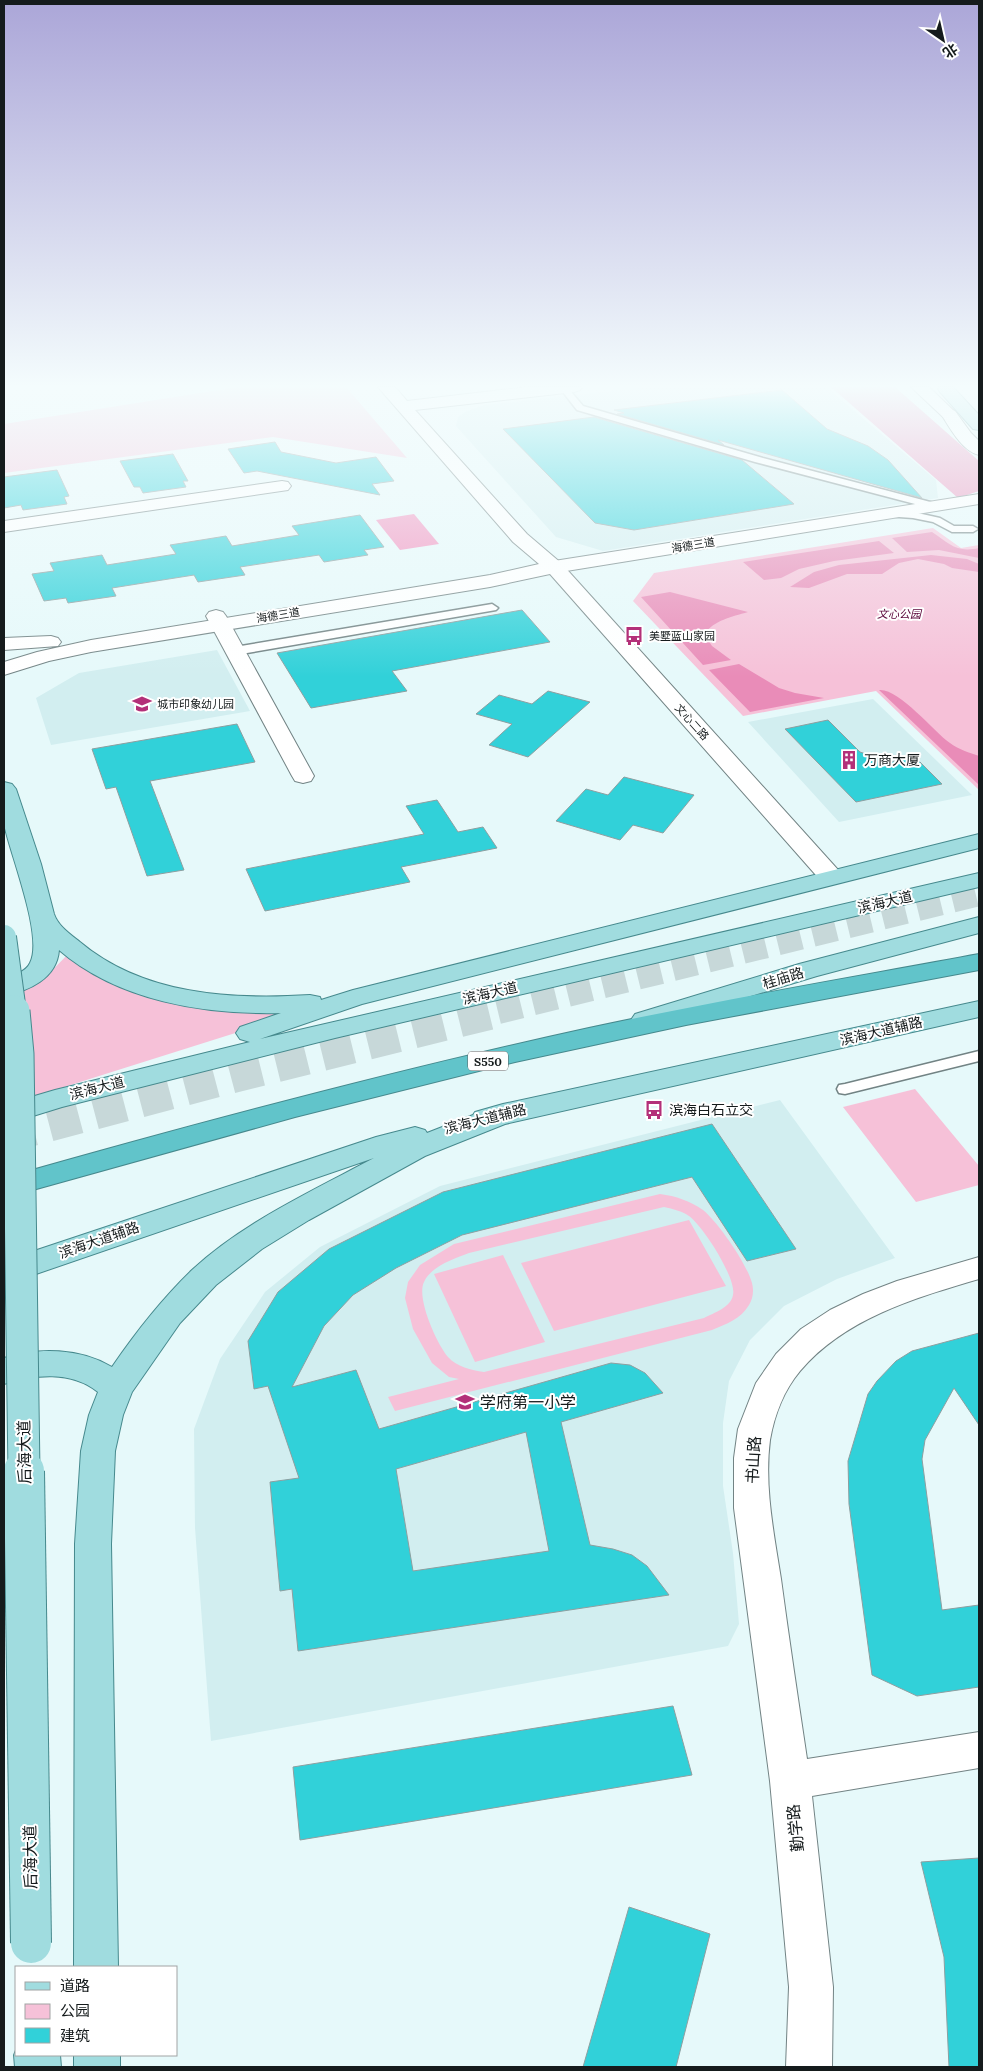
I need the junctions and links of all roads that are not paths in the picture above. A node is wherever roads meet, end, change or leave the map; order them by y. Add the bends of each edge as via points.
1 (476, 484) edge
2 (849, 484) edge
3 (282, 486) dead end
4 (979, 499) edge
5 (934, 506) junction
6 (884, 514) junction
7 (4, 527) edge
8 (974, 529) dead end
9 (554, 567) junction
10 (492, 608) dead end
11 (219, 620) junction
12 (4, 644) edge
13 (236, 651) junction
14 (4, 669) edge
15 (303, 776) dead end
16 (4, 788) edge
17 (979, 841) edge
18 (831, 877) junction
19 (979, 880) edge
20 (43, 920) junction
21 (979, 925) edge
22 (4, 937) edge
23 (979, 962) edge
24 (4, 988) edge
25 (353, 998) junction
26 (979, 1009) edge
27 (588, 1037) junction
28 (979, 1056) edge
29 (845, 1089) dead end
30 (55, 1099) junction
31 (502, 1114) junction
32 (4, 1115) edge
33 (4, 1188) edge
34 (979, 1268) edge
35 (4, 1273) edge
36 (4, 1372) edge
37 (116, 1388) junction
38 (979, 1750) edge
39 (790, 1780) junction
40 (32, 1955) edge
41 (96, 1966) edge
42 (809, 2067) edge

1 - 9 street, 文心二路 via 520,538
2 - 5 lane
3 - 7 street
4 - 5 street, 海德三道
5 - 6 street, 海德三道
6 - 8 lane via 913,515 936,520 952,529
6 - 9 street, 海德三道
9 - 11 street, 海德三道 via 490,581
9 - 18 street, 文心二路
10 - 13 lane
11 - 12 street, 海德三道
11 - 13 street
11 - 14 street, 海德三道 via 68,650
13 - 15 street
16 - 20 main road
17 - 18 main road
18 - 25 main road
19 - 30 main road, 滨海大道 via 335,1029
20 - 24 main road via 47,953 44,964 23,982
20 - 25 main road via 67,946 94,965 134,984 186,998 236,1006 263,1006
21 - 27 main road, 桂庙路 / S550 via 808,970
22 - 40 main road, 后海大道, bridge via 18,1054
23 - 27 highway, S550
25 - 30 main road
26 - 31 main road, 滨海大道辅路
27 - 33 highway, S550 via 172,1140
28 - 29 lane
30 - 32 main road, 滨海大道
31 - 35 main road, 滨海大道辅路 via 376,1147
31 - 37 main road via 415,1149 251,1241 205,1277 169,1314
34 - 39 street, 书山路 via 895,1294 848,1314 813,1336 785,1366 767,1394 755,1429 751,1466 752,1508
36 - 37 main road via 36,1365 82,1368 102,1376
37 - 41 main road via 98,1451 94,1544
38 - 39 street
39 - 42 street, 勤学路 via 811,1987

